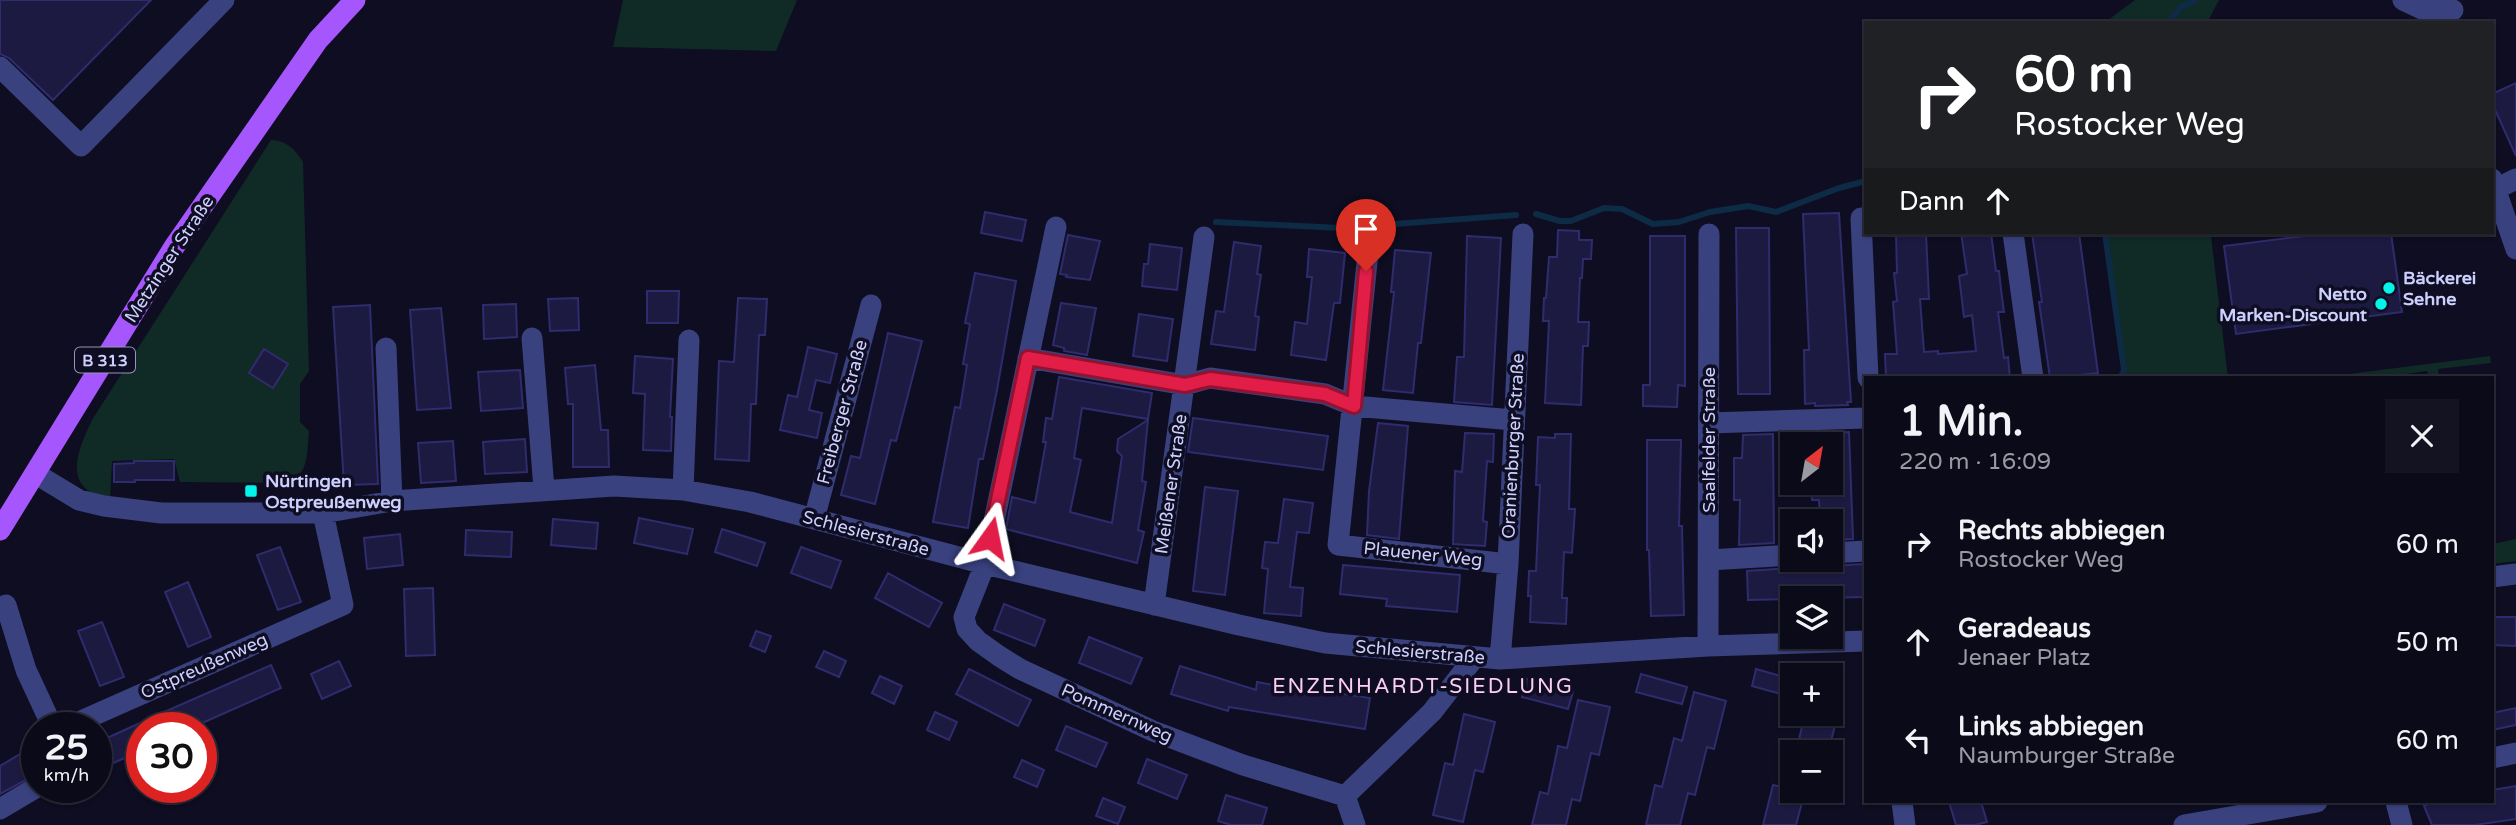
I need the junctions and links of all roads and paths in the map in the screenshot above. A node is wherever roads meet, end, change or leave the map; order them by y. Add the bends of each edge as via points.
1 (224, 0) edge
2 (355, 0) edge
3 (2403, 0) edge
4 (2453, 11) edge
5 (0, 67) edge
6 (2516, 179) edge
7 (2494, 186) edge
8 (2494, 189) edge
9 (1861, 218) dead end
10 (1056, 227) dead end
11 (1523, 234) dead end
12 (1709, 234) dead end
13 (2013, 235) edge
14 (1204, 237) dead end
15 (1369, 243) dead end
16 (2516, 249) edge
17 (871, 305) dead end
18 (532, 338) dead end
19 (689, 340) dead end
20 (386, 348) dead end
21 (1028, 358) junction
22 (1868, 376) edge
23 (2033, 376) edge
24 (1185, 385) junction
25 (1354, 406) junction
26 (1864, 418) edge
27 (1513, 420) junction
28 (1709, 424) junction
29 (36, 474) junction
30 (544, 489) junction
31 (683, 490) junction
32 (392, 501) junction
33 (323, 513) junction
34 (814, 519) junction
35 (0, 530) edge
36 (1864, 551) edge
37 (1843, 552) edge
38 (1780, 556) edge
39 (1709, 560) junction
40 (985, 564) junction
41 (1508, 564) junction
42 (2516, 574) edge
43 (2494, 577) edge
44 (6, 605) dead end
45 (1154, 605) junction
46 (1864, 641) edge
47 (1708, 646) junction
48 (1474, 658) junction
49 (1500, 659) junction
50 (46, 712) edge
51 (101, 712) edge
52 (2516, 753) edge
53 (2494, 758) edge
54 (1345, 796) junction
55 (21, 797) edge
56 (1902, 803) edge
57 (2292, 803) edge
58 (2396, 803) edge
59 (0, 809) edge
60 (1355, 825) edge
61 (1905, 825) edge
62 (2184, 825) edge
63 (2402, 825) edge

1 - 5 street via 82,146
2 - 29 main road, Metzinger Straße / B 313 via 318,40 181,236
3 - 4 street via 2424,10
6 - 7 street
8 - 16 street
9 - 22 street
10 - 21 street, Pommernweg
11 - 27 street, Oranienburger Straße
12 - 28 street, Saalfelder Straße
13 - 23 street
14 - 24 street, Meißener Straße
15 - 25 street
17 - 34 street, Freiberger Straße
18 - 30 street
19 - 31 street
20 - 32 street
21 - 24 street
21 - 40 street, Pommernweg
24 - 25 street via 1210,379 1325,394
24 - 45 street, Meißener Straße
25 - 27 street
25 - 41 street, Plauener Weg via 1338,545
26 - 28 street
27 - 41 street, Oranienburger Straße
28 - 39 street, Saalfelder Straße
29 - 33 street, Schlesierstraße via 79,500 104,506 160,513
29 - 35 main road, Metzinger Straße / B 313
30 - 31 street, Schlesierstraße via 614,485
30 - 32 street, Schlesierstraße
31 - 34 street, Schlesierstraße
32 - 33 street, Schlesierstraße
33 - 51 street, Ostpreußenweg via 343,605
34 - 40 street, Schlesierstraße
36 - 37 street
38 - 39 street
39 - 47 street, Saalfelder Straße
40 - 45 street, Schlesierstraße
40 - 54 street, Pommernweg via 964,617 967,629 999,656 1153,731
41 - 49 street, Oranienburger Straße
42 - 43 street
44 - 50 street via 26,670
45 - 48 street, Schlesierstraße via 1325,643
46 - 47 street, Schlesierstraße
47 - 49 street, Schlesierstraße
48 - 49 street, Schlesierstraße
48 - 54 street via 1432,712
52 - 53 street
54 - 60 street
55 - 59 street
56 - 61 street
57 - 62 street
58 - 63 street

